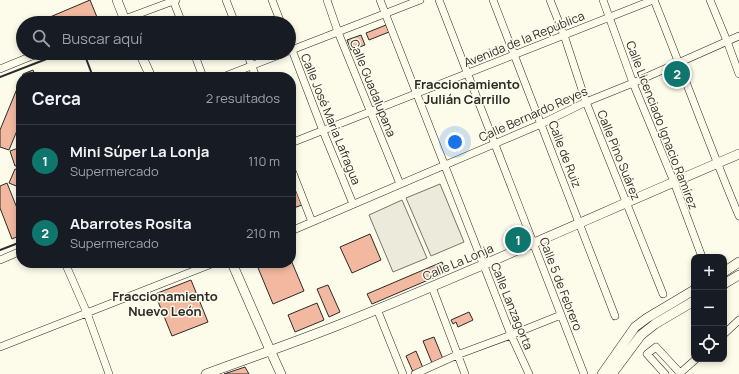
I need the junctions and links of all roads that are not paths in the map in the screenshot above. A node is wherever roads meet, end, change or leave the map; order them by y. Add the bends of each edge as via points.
1 (117, 0) edge
2 (174, 0) edge
3 (226, 0) edge
4 (272, 0) edge
5 (327, 0) edge
6 (380, 0) edge
7 (420, 0) edge
8 (439, 0) edge
9 (493, 0) edge
10 (550, 0) edge
11 (603, 0) edge
12 (654, 0) edge
13 (710, 0) edge
14 (385, 14) junction
15 (123, 16) edge
16 (137, 16) edge
17 (180, 16) edge
18 (232, 16) edge
19 (278, 16) edge
20 (610, 17) junction
21 (338, 32) junction
22 (564, 36) junction
23 (739, 36) edge
24 (727, 41) junction
25 (296, 48) edge
26 (514, 55) junction
27 (21, 60) edge
28 (143, 60) edge
29 (197, 60) edge
30 (250, 60) edge
31 (267, 60) edge
32 (294, 60) edge
33 (679, 62) junction
34 (252, 66) junction
35 (0, 68) edge
36 (149, 72) edge
37 (201, 72) edge
38 (236, 72) edge
39 (254, 72) edge
40 (468, 74) junction
41 (739, 74) edge
42 (633, 83) junction
43 (417, 94) junction
44 (586, 102) junction
45 (371, 112) junction
46 (541, 124) junction
47 (323, 131) junction
48 (296, 142) edge
49 (495, 144) junction
50 (739, 154) edge
51 (717, 164) junction
52 (445, 165) junction
53 (296, 181) edge
54 (674, 182) junction
55 (400, 184) junction
56 (353, 204) junction
57 (626, 204) junction
58 (739, 216) edge
59 (312, 222) junction
60 (579, 224) junction
61 (296, 229) edge
62 (533, 243) junction
63 (16, 253) edge
64 (701, 254) edge
65 (0, 260) edge
66 (739, 262) edge
67 (484, 265) junction
68 (67, 268) edge
69 (201, 268) edge
70 (234, 268) edge
71 (727, 270) edge
72 (739, 275) edge
73 (727, 282) edge
74 (432, 287) junction
75 (691, 292) edge
76 (663, 294) dead end
77 (691, 304) edge
78 (377, 309) junction
79 (86, 313) junction
80 (561, 315) junction
81 (615, 316) dead end
82 (739, 320) edge
83 (727, 331) edge
84 (511, 335) junction
85 (0, 347) edge
86 (270, 350) junction
87 (457, 355) junction
88 (693, 362) edge
89 (109, 374) edge
90 (206, 374) edge
91 (281, 374) edge
92 (403, 374) edge
93 (415, 374) edge
94 (465, 374) edge
95 (529, 374) edge
96 (584, 374) edge
97 (602, 374) edge
98 (612, 374) edge
99 (665, 374) edge
100 (680, 374) edge

1 - 15 street
2 - 16 street
2 - 17 street
3 - 18 street
4 - 19 street
5 - 21 street, Calle Guadalupana
6 - 14 street, Calle Lanzagorta
7 - 14 street
8 - 40 street, Calle 5 de Febrero
9 - 26 street, Calle de Ruiz
10 - 22 street, Calle Pino Suárez
11 - 20 street, Calle Licenciado Ignacio Ramírez
12 - 20 street, Avenida de la República
12 - 33 street
13 - 24 street
14 - 21 street
14 - 43 street, Calle Lanzagorta
20 - 22 street, Avenida de la República
20 - 42 street, Calle Licenciado Ignacio Ramírez
21 - 25 street
21 - 45 street, Calle Guadalupana
22 - 26 street, Avenida de la República
22 - 44 street, Calle Pino Suárez
23 - 24 street, Calle Bernardo Reyes
24 - 33 street, Calle Bernardo Reyes
24 - 41 street
26 - 40 street, Avenida de la República
26 - 46 street, Calle de Ruiz
27 - 35 street
28 - 36 street
29 - 37 street
30 - 34 street
31 - 34 street
32 - 47 street, Calle José María Lafragua
33 - 42 street, Calle Bernardo Reyes
33 - 51 street
34 - 38 street
34 - 39 street
40 - 43 street, Avenida de la República
40 - 49 street, Calle 5 de Febrero
42 - 44 street, Calle Bernardo Reyes
42 - 54 street, Calle Licenciado Ignacio Ramírez
43 - 45 street, Avenida de la República
43 - 52 street, Calle Lanzagorta
44 - 46 street, Calle Bernardo Reyes
44 - 57 street, Calle Pino Suárez
45 - 47 street, Avenida de la República
45 - 55 street, Calle Guadalupana
46 - 49 street, Calle Bernardo Reyes
46 - 60 street, Calle de Ruiz
47 - 48 street, Avenida de la República
47 - 56 street, Calle José María Lafragua
49 - 52 street, Calle Bernardo Reyes
49 - 62 street, Calle 5 de Febrero
50 - 51 street, Calle La Lonja
51 - 54 street, Calle La Lonja
51 - 58 street
52 - 55 street, Calle Bernardo Reyes
52 - 67 street, Calle Lanzagorta
53 - 59 street
54 - 57 street, Calle La Lonja
54 - 64 street, Calle Licenciado Ignacio Ramírez
55 - 56 street, Calle Bernardo Reyes
56 - 59 street, Calle Bernardo Reyes
57 - 60 street, Calle La Lonja
57 - 76 street, Calle Pino Suárez
59 - 61 street, Calle Bernardo Reyes
60 - 62 street, Calle La Lonja
60 - 81 street, Calle de Ruiz
62 - 67 street, Calle La Lonja
62 - 80 street, Calle 5 de Febrero
63 - 65 street
66 - 71 street
67 - 74 street, Calle La Lonja
67 - 84 street, Calle Lanzagorta
68 - 79 street
69 - 79 street
70 - 86 street
72 - 73 street
74 - 78 street, Calle La Lonja
74 - 87 street
75 - 97 street via 634,327
77 - 98 street via 654,324 641,336
78 - 86 street, Calle La Lonja
78 - 92 street
79 - 85 street
79 - 89 street
80 - 84 street
80 - 96 street, Calle 5 de Febrero
82 - 83 street
84 - 87 street
84 - 95 street, Calle Lanzagorta
86 - 90 street, Calle La Lonja
86 - 91 street
87 - 93 street
87 - 94 street
88 - 100 street
99 - 100 street via 647,354 656,347

